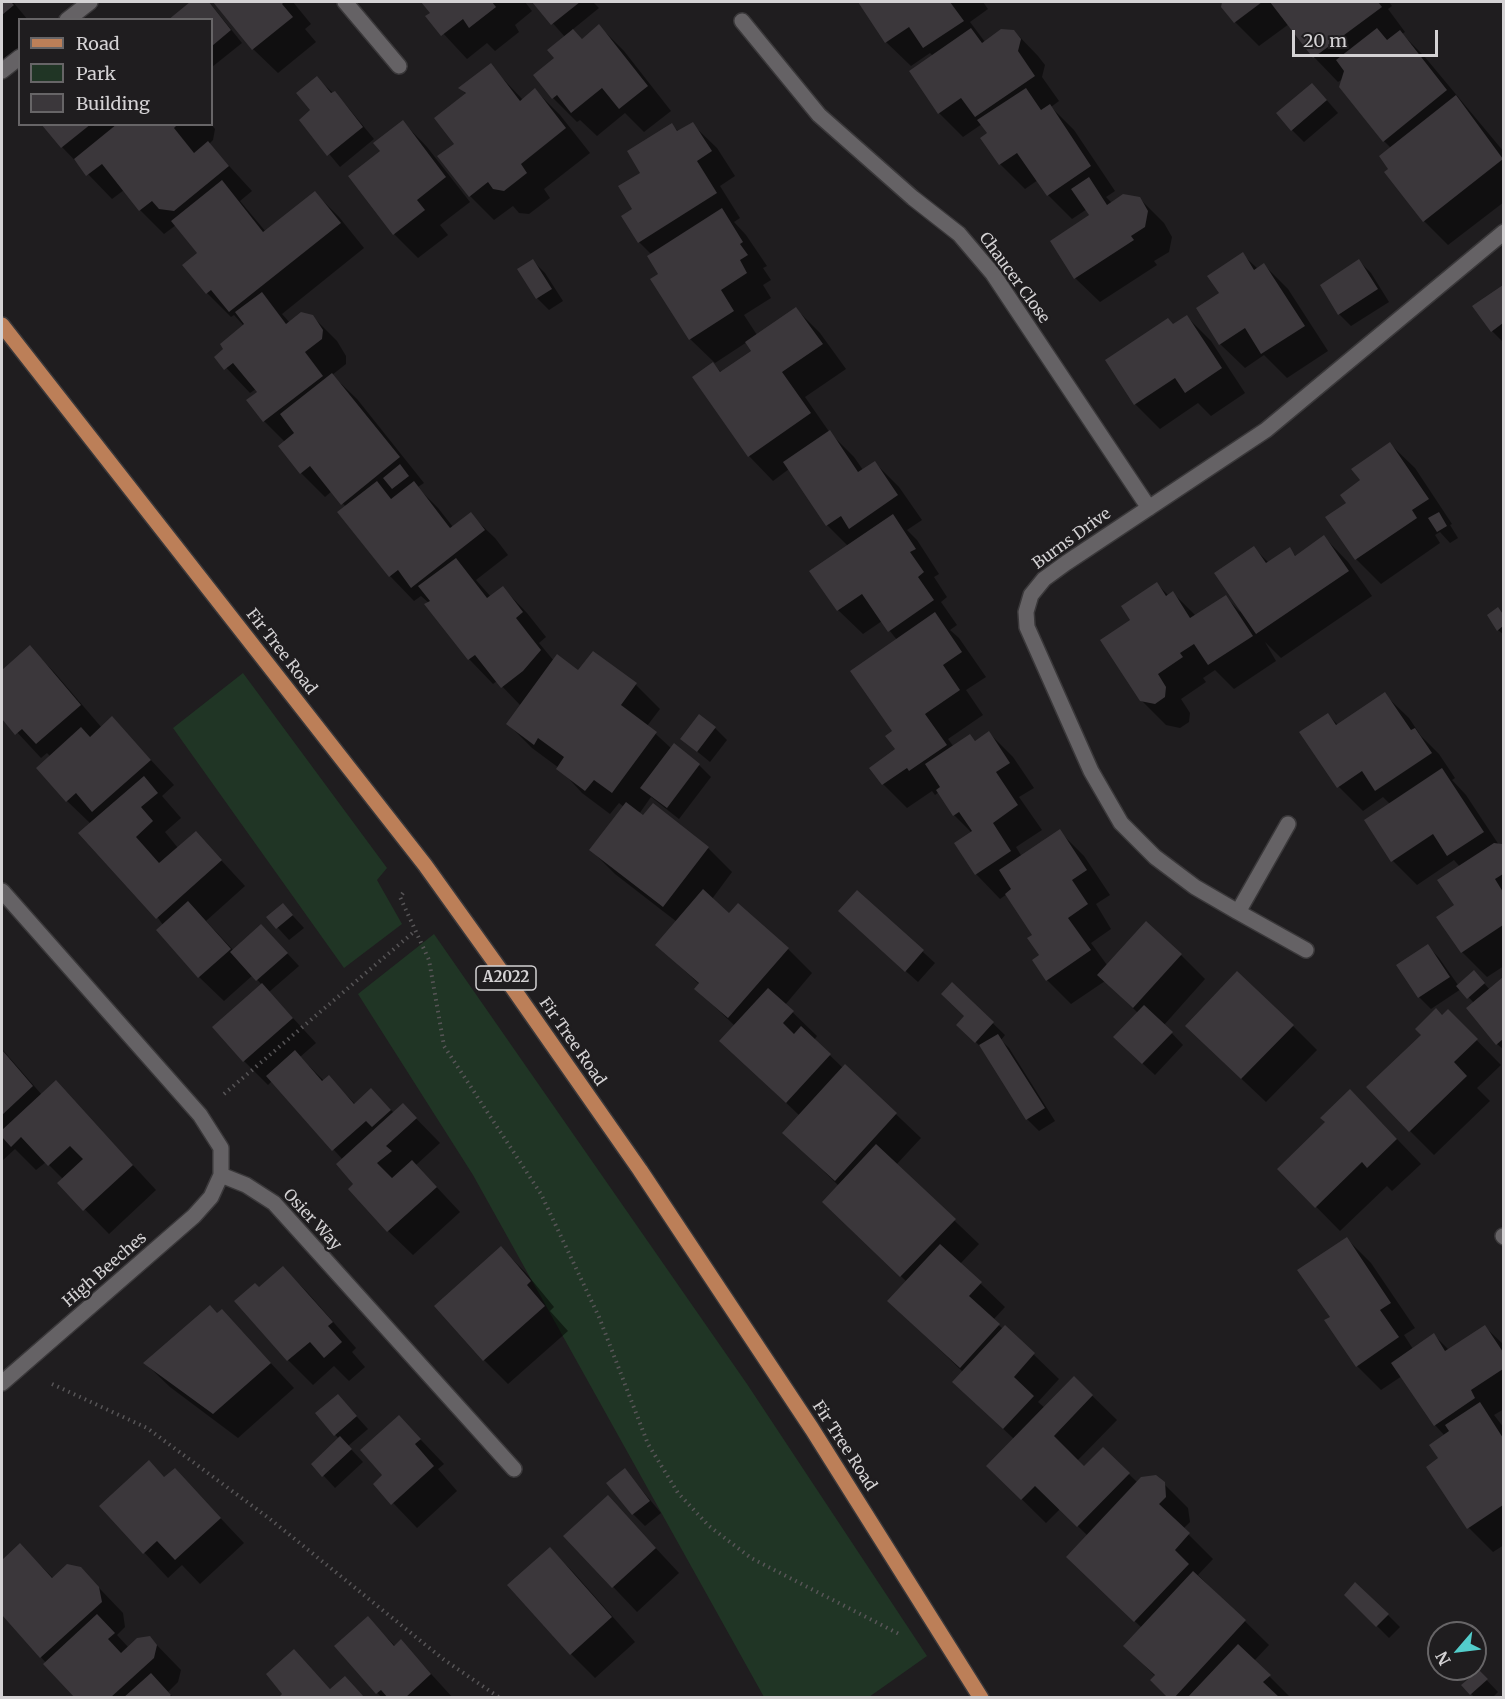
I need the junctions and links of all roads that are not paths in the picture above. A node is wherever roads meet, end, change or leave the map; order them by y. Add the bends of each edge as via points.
1 (90, 2) edge
2 (345, 2) edge
3 (70, 18) edge
4 (742, 21) dead end
5 (18, 59) edge
6 (399, 66) dead end
7 (2, 71) edge
8 (1503, 232) edge
9 (2, 325) edge
10 (1149, 508) junction
11 (1288, 824) dead end
12 (2, 891) edge
13 (1238, 912) junction
14 (1306, 950) dead end
15 (221, 1175) junction
16 (2, 1383) edge
17 (514, 1468) dead end
18 (981, 1698) edge

1 - 3 street
2 - 6 street
4 - 10 street, Chaucer Close via 819,115 959,234 993,274
5 - 7 street
8 - 10 street, Burns Drive via 1266,430
9 - 18 main road, Fir Tree Road / A2022 via 425,865 653,1190 812,1428
10 - 13 street, Burns Drive via 1044,579 1031,595 1027,627 1091,771 1121,823 1163,863
11 - 13 street
12 - 15 street via 200,1115 221,1148
13 - 14 street, Burns Drive
15 - 16 street, High Beeches via 211,1197 194,1216
15 - 17 street, Osier Way via 274,1203

